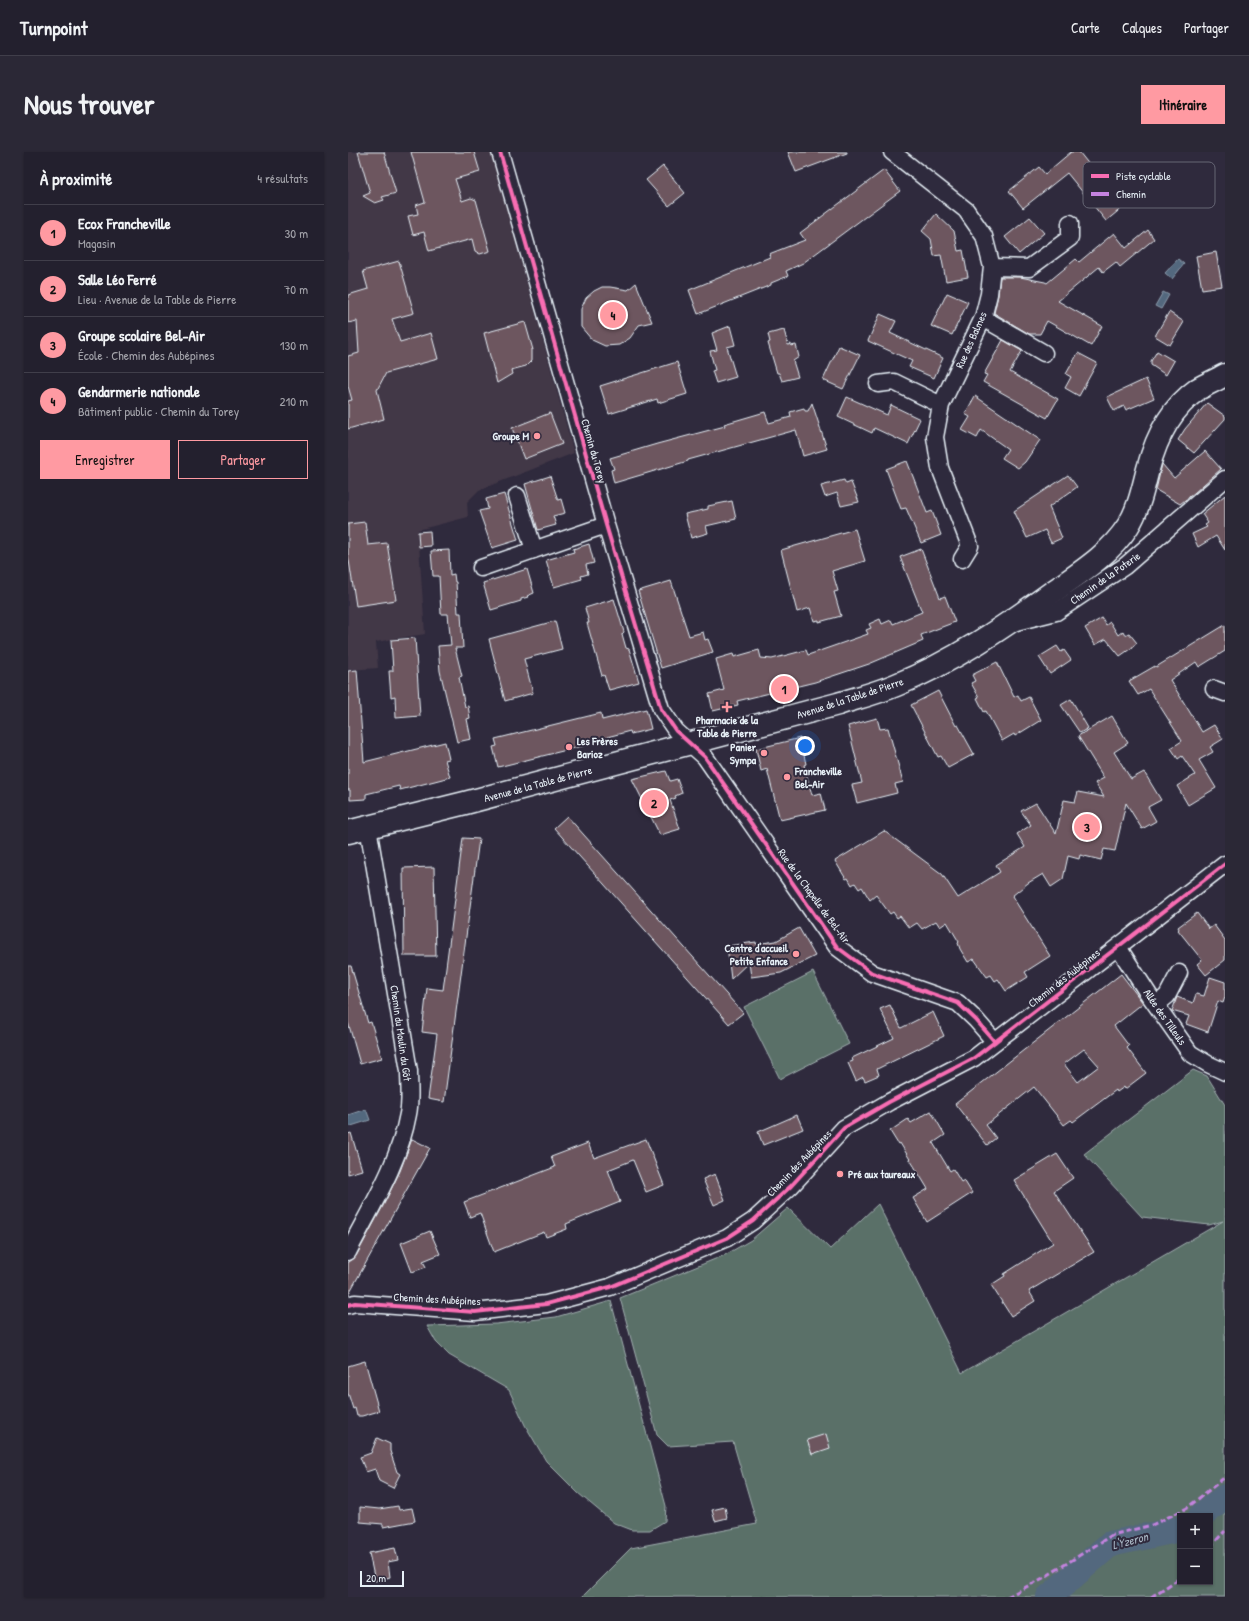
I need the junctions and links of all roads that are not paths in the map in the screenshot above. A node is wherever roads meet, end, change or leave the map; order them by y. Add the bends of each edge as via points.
1 (500, 152) edge
2 (892, 152) edge
3 (1070, 223) dead end
4 (992, 267) junction
5 (983, 318) junction
6 (1044, 353) dead end
7 (1225, 375) edge
8 (878, 384) dead end
9 (941, 405) junction
10 (1225, 479) edge
11 (517, 496) dead end
12 (606, 524) junction
13 (534, 550) junction
14 (962, 559) dead end
15 (481, 568) dead end
16 (1009, 624) junction
17 (690, 744) junction
18 (358, 829) edge
19 (1225, 864) edge
20 (1118, 947) junction
21 (1179, 973) dead end
22 (1156, 1005) junction
23 (995, 1042) junction
24 (1225, 1072) edge
25 (348, 1252) edge
26 (348, 1305) edge

1 - 12 street, Chemin du Torey
2 - 4 street, Rue des Balmes via 966,210 984,236
3 - 4 street via 1070,238 1029,268
4 - 5 street, Rue des Balmes
5 - 6 street
5 - 9 street, Rue des Balmes
7 - 16 main road, Avenue de la Table de Pierre via 1198,390 1177,407 1151,454 1139,502 1128,526 1114,544 1094,563
8 - 9 street via 894,382
9 - 14 street, Rue des Balmes via 935,436 940,468 970,546
10 - 16 street, Chemin de la Poterie via 1125,566 1056,612
11 - 13 street
12 - 13 street
12 - 17 street, Chemin du Torey via 661,709 676,731
13 - 15 street
16 - 17 main road, Avenue de la Table de Pierre via 956,656 896,685 838,704
17 - 18 main road, Avenue de la Table de Pierre via 472,802
17 - 23 street, Rue de la Chapelle de Bel-Air via 705,757 717,773 837,947 872,973 958,1003
18 - 25 street, Chemin du Moulin du Gôt via 409,1071 408,1113 400,1148
19 - 20 street, Chemin des Aubépines
20 - 22 street, Allée des Tilleuls
20 - 23 street, Chemin des Aubépines
21 - 22 street via 1167,996
22 - 24 street, Allée des Tilleuls via 1190,1053
23 - 26 street, Chemin des Aubépines via 962,1065 844,1128 791,1186 752,1221 727,1238 610,1287 546,1304 475,1312 355,1303

